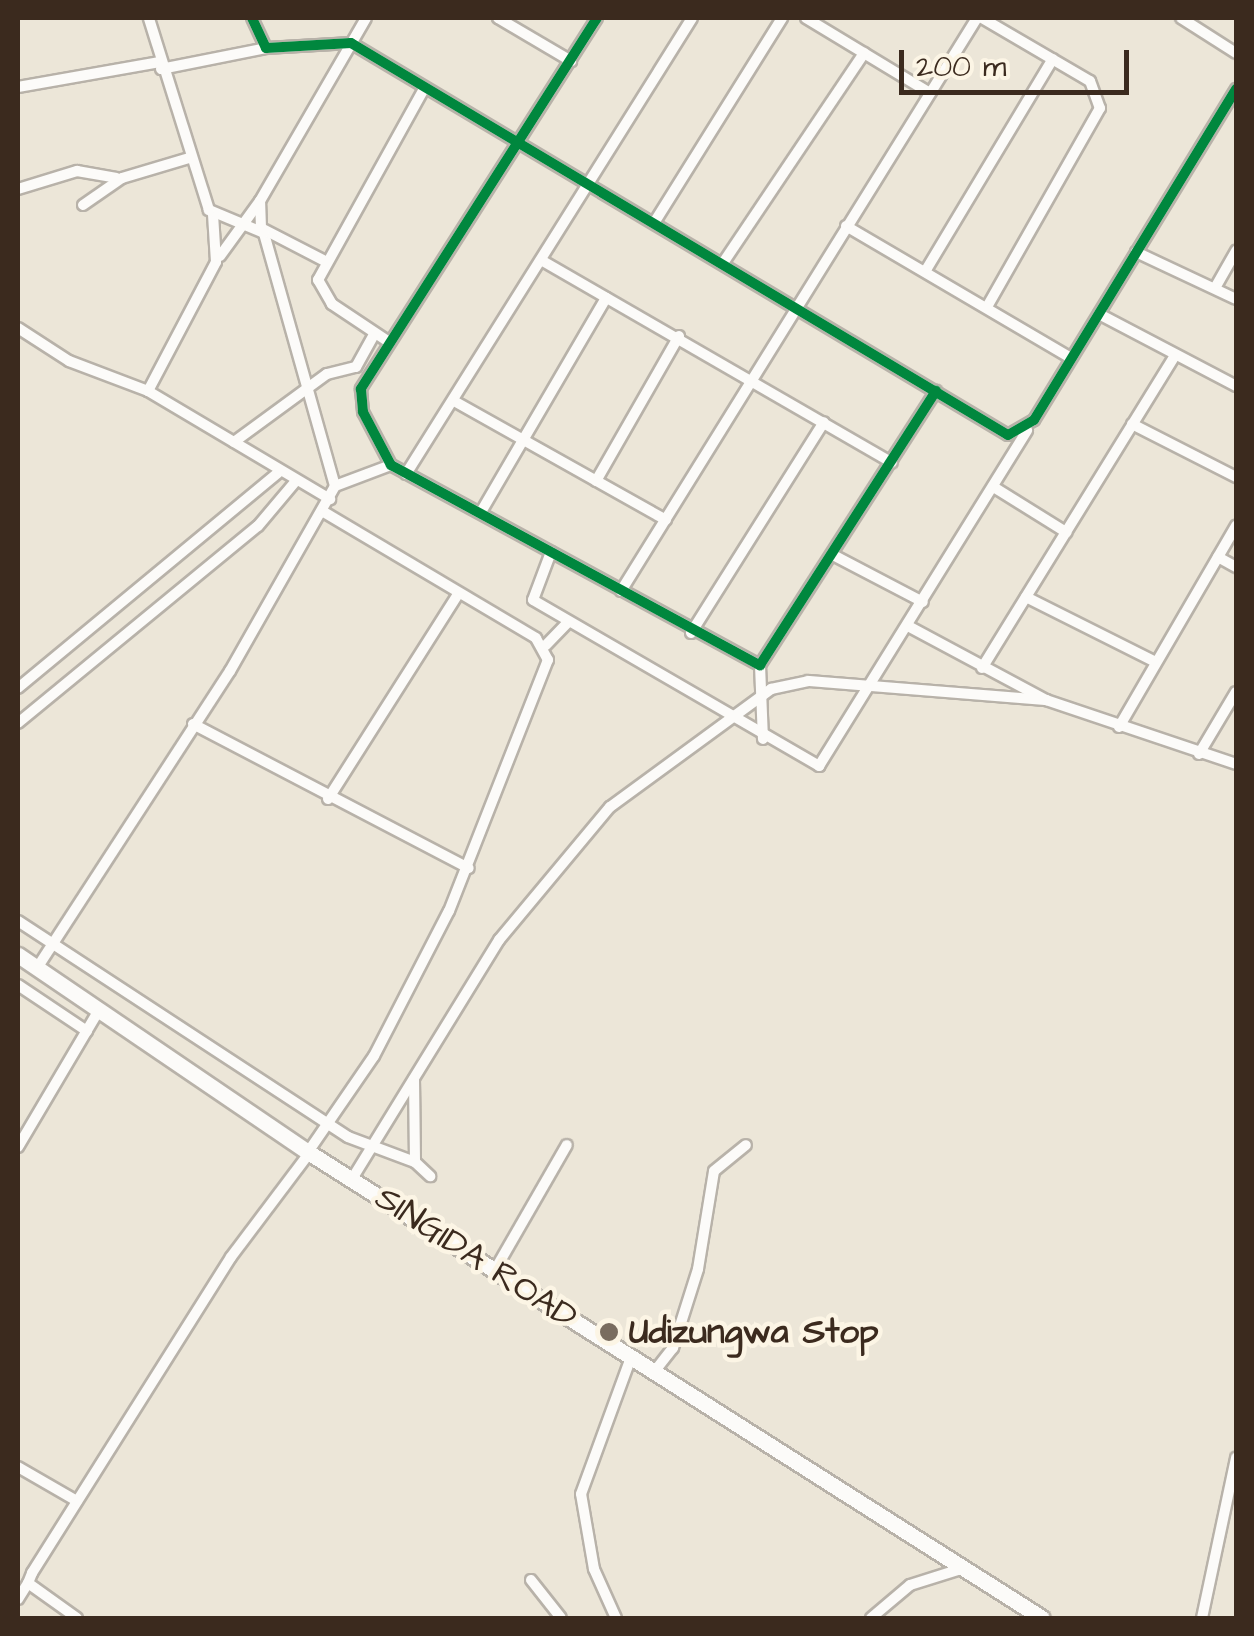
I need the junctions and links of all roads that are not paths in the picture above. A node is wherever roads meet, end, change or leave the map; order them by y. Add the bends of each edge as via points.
1 (149, 18) edge
2 (252, 18) edge
3 (366, 18) edge
4 (498, 18) edge
5 (598, 18) edge
6 (692, 18) edge
7 (782, 18) edge
8 (806, 18) edge
9 (980, 18) edge
10 (1182, 18) edge
11 (350, 43) junction
12 (266, 48) junction
13 (864, 53) junction
14 (1236, 54) edge
15 (1053, 59) junction
16 (571, 61) junction
17 (160, 65) junction
18 (18, 87) edge
19 (424, 89) junction
20 (1236, 90) edge
21 (928, 92) junction
22 (1232, 111) edge
23 (518, 143) junction
24 (188, 158) junction
25 (122, 178) junction
26 (588, 184) junction
27 (18, 189) edge
28 (260, 201) junction
29 (84, 205) dead end
30 (213, 214) junction
31 (239, 221) junction
32 (654, 224) junction
33 (846, 226) junction
34 (260, 228) junction
35 (1136, 252) junction
36 (1236, 252) edge
37 (323, 260) junction
38 (541, 260) junction
39 (216, 262) junction
40 (723, 263) junction
41 (926, 270) junction
42 (1214, 288) junction
43 (606, 298) junction
44 (1236, 298) edge
45 (988, 305) junction
46 (796, 306) junction
47 (1099, 314) junction
48 (18, 328) edge
49 (374, 334) junction
50 (679, 336) junction
51 (389, 342) junction
52 (1176, 356) junction
53 (1072, 358) junction
54 (752, 378) junction
55 (1236, 386) edge
56 (310, 389) junction
57 (148, 391) junction
58 (936, 391) junction
59 (454, 400) junction
60 (824, 422) junction
61 (1132, 424) junction
62 (1026, 430) junction
63 (523, 439) junction
64 (234, 442) junction
65 (892, 462) junction
66 (391, 465) junction
67 (278, 473) junction
68 (406, 474) junction
69 (1236, 477) edge
70 (596, 480) junction
71 (295, 482) junction
72 (335, 486) junction
73 (995, 488) junction
74 (330, 499) junction
75 (324, 512) junction
76 (480, 512) junction
77 (666, 520) junction
78 (1236, 526) edge
79 (1066, 532) junction
80 (552, 552) junction
81 (836, 556) junction
82 (1218, 557) junction
83 (1236, 567) edge
84 (620, 590) junction
85 (458, 594) junction
86 (1026, 598) junction
87 (922, 602) junction
88 (568, 622) junction
89 (908, 626) junction
90 (691, 632) junction
91 (546, 645) junction
92 (1156, 662) junction
93 (760, 665) junction
94 (982, 668) junction
95 (872, 686) junction
96 (18, 688) edge
97 (1236, 692) edge
98 (762, 697) junction
99 (1046, 700) junction
100 (730, 722) junction
101 (18, 723) edge
102 (193, 724) junction
103 (1120, 727) junction
104 (763, 739) junction
105 (1199, 754) junction
106 (1236, 764) edge
107 (328, 798) junction
108 (470, 868) junction
109 (18, 921) edge
110 (52, 944) junction
111 (18, 955) edge
112 (37, 968) junction
113 (18, 985) edge
114 (99, 1010) junction
115 (87, 1030) junction
116 (414, 1078) junction
117 (326, 1123) junction
118 (567, 1144) dead end
119 (746, 1145) dead end
120 (18, 1147) edge
121 (370, 1150) junction
122 (309, 1151) junction
123 (415, 1162) junction
124 (430, 1176) dead end
125 (352, 1179) junction
126 (495, 1270) junction
127 (632, 1358) junction
128 (654, 1372) junction
129 (1236, 1458) edge
130 (18, 1467) edge
131 (77, 1502) junction
132 (964, 1568) junction
133 (531, 1580) dead end
134 (28, 1583) junction
135 (18, 1599) edge
136 (78, 1618) edge
137 (561, 1618) edge
138 (616, 1618) edge
139 (871, 1618) edge
140 (1042, 1618) edge
141 (1202, 1618) edge

1 - 17 street
2 - 12 street
3 - 11 street
4 - 16 street
5 - 16 street
6 - 26 street
7 - 32 street
8 - 13 street
9 - 15 street
9 - 21 street
10 - 14 street
11 - 12 street
11 - 19 street
11 - 28 street
12 - 17 street
13 - 21 street
13 - 40 street
15 - 41 street
15 - 45 street via 1090,80 1100,108
16 - 23 street
17 - 18 street
17 - 24 street
19 - 23 street
19 - 37 street
20 - 22 street
21 - 33 street
22 - 35 street
23 - 26 street
23 - 51 street
24 - 25 street
24 - 30 street
25 - 27 street via 77,171
25 - 29 street
26 - 32 street
26 - 38 street
28 - 31 street
28 - 34 street
30 - 31 street
30 - 39 street
31 - 34 street
31 - 39 street
32 - 40 street
33 - 41 street
33 - 46 street
34 - 37 street
34 - 56 street
35 - 42 street
35 - 47 street
36 - 42 street
37 - 49 street via 322,294
38 - 43 street
38 - 59 street
39 - 57 street
40 - 46 street
41 - 45 street
42 - 44 street
43 - 50 street
43 - 63 street
45 - 53 street
46 - 54 street
46 - 58 street
47 - 52 street
47 - 53 street
48 - 57 street via 69,361
49 - 51 street
49 - 56 street via 356,367
50 - 54 street
50 - 70 street
51 - 66 street via 360,400
52 - 55 street
52 - 61 street
53 - 62 street
54 - 60 street
54 - 77 street
56 - 64 street
56 - 72 street
57 - 64 street
58 - 62 street via 1008,434
58 - 65 street
59 - 63 street
59 - 68 street
60 - 65 street
60 - 90 street
61 - 69 street
61 - 79 street
62 - 73 street
63 - 70 street
63 - 76 street
64 - 67 street
65 - 81 street
66 - 68 street
66 - 72 street
67 - 71 street
67 - 96 street
68 - 76 street
70 - 77 street
71 - 74 street
71 - 101 street via 258,526
72 - 74 street
73 - 79 street
73 - 87 street
74 - 75 street
75 - 85 street
75 - 102 street
76 - 80 street
77 - 84 street
78 - 82 street
79 - 86 street
80 - 84 street
80 - 88 street via 530,594
81 - 87 street
81 - 93 street
82 - 83 street
82 - 92 street
84 - 90 street
85 - 91 street
85 - 107 street
86 - 92 street
86 - 94 street
87 - 89 street
88 - 91 street
88 - 100 street
89 - 94 street
89 - 95 street
90 - 93 street
91 - 108 street via 536,700
92 - 103 street
93 - 98 street
94 - 99 street
95 - 98 street via 791,681
95 - 99 street
95 - 104 street via 819,766
97 - 105 street
98 - 100 street
98 - 104 street
99 - 103 street
100 - 104 street
100 - 116 street via 610,807 500,940
102 - 107 street
102 - 110 street
103 - 105 street
105 - 106 street
107 - 108 street
108 - 117 street via 374,1056
109 - 110 street
110 - 112 street
110 - 117 street
111 - 112 highway, SINGIDA ROAD
112 - 114 highway, SINGIDA ROAD
113 - 115 street
114 - 115 street
114 - 122 highway, SINGIDA ROAD
115 - 120 street
116 - 121 street
116 - 123 street
117 - 121 street
117 - 122 street
118 - 126 street
119 - 128 street via 714,1171 698,1269 673,1348
121 - 123 street
121 - 125 street
122 - 125 highway, SINGIDA ROAD
122 - 131 street via 231,1257
123 - 124 street
125 - 126 highway, SINGIDA ROAD
126 - 127 highway, SINGIDA ROAD
127 - 128 highway, SINGIDA ROAD
127 - 138 street via 581,1494 594,1569
128 - 132 highway, SINGIDA ROAD
129 - 141 street
130 - 131 street
131 - 134 street
132 - 139 street via 910,1585
132 - 140 highway, SINGIDA ROAD
133 - 137 street
134 - 135 street
134 - 136 street

